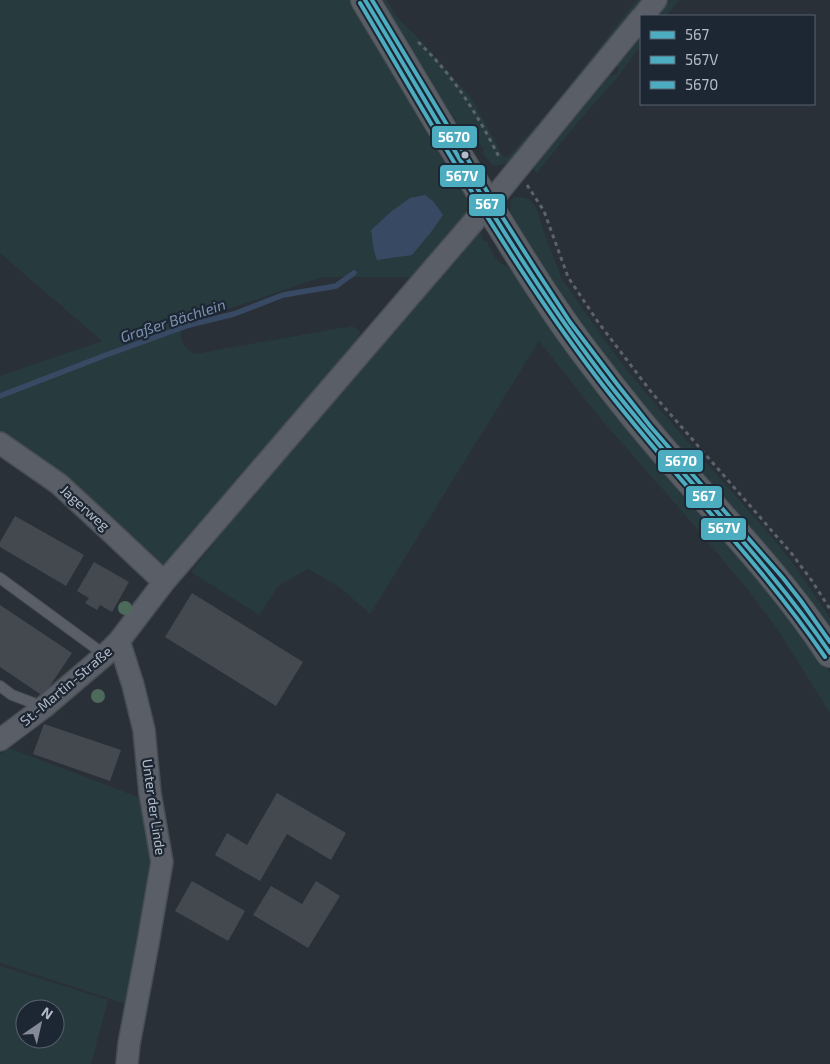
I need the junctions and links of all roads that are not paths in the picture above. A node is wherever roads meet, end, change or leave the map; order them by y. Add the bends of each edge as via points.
1 (365, 0) edge
2 (656, 0) edge
3 (644, 15) edge
4 (640, 19) edge
5 (488, 204) junction
6 (0, 443) edge
7 (0, 578) edge
8 (164, 582) junction
9 (112, 648) junction
10 (830, 653) edge
11 (0, 686) edge
12 (44, 707) junction
13 (0, 740) edge
14 (127, 1064) edge

1 - 5 street
2 - 3 street, St.-Martin-Straße
4 - 5 street, St.-Martin-Straße
5 - 8 street, St.-Martin-Straße
5 - 10 street via 534,280 590,360 792,599
6 - 8 street, Jagerweg via 59,484
7 - 9 lane
8 - 9 street, St.-Martin-Straße
9 - 12 street, St.-Martin-Straße
9 - 14 street, Unter der Linde via 133,685 144,730 150,793 162,862
11 - 12 lane via 12,695
12 - 13 street, St.-Martin-Straße

